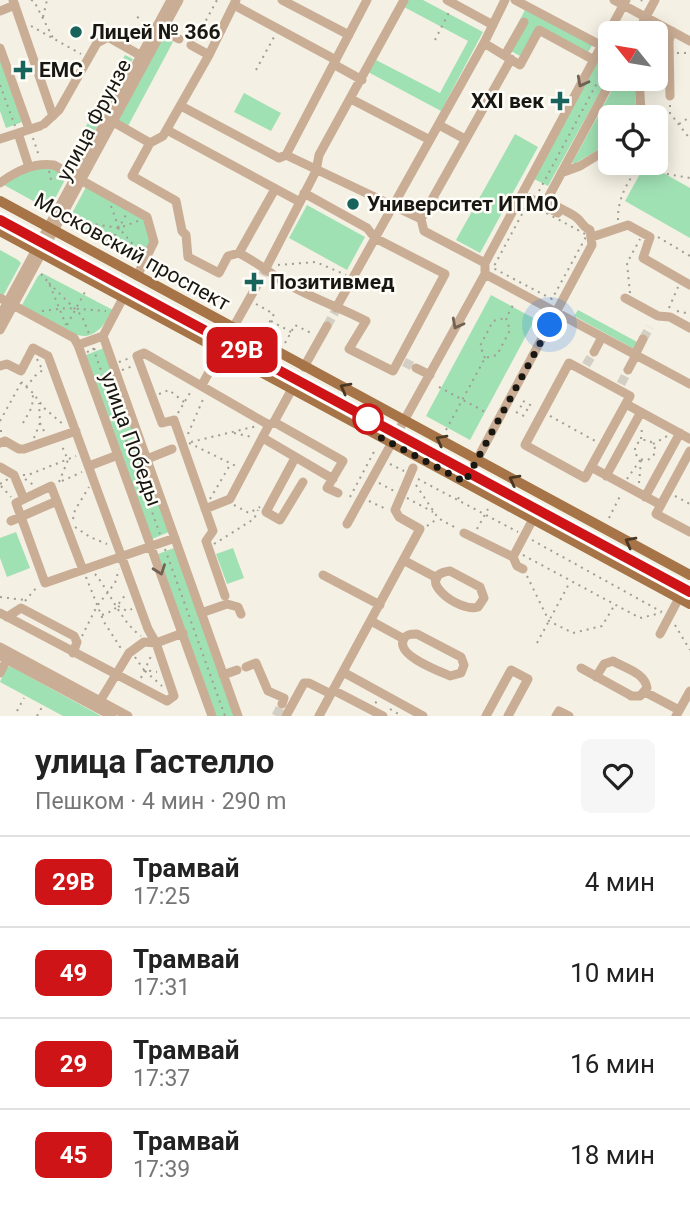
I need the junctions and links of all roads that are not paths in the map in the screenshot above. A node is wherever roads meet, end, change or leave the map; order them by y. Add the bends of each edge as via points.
1 (171, 0) edge
2 (179, 0) edge
3 (282, 0) edge
4 (368, 0) edge
5 (404, 0) edge
6 (515, 0) edge
7 (614, 0) edge
8 (655, 0) edge
9 (503, 1) edge
10 (235, 2) edge
11 (450, 2) edge
12 (14, 3) edge
13 (625, 3) edge
14 (304, 5) edge
15 (0, 11) edge
16 (646, 17) junction
17 (615, 21) edge
18 (644, 21) edge
19 (524, 22) dead end
20 (493, 25) junction
21 (159, 29) junction
22 (672, 31) junction
23 (349, 35) junction
24 (179, 39) dead end
25 (690, 41) edge
26 (485, 44) junction
27 (598, 44) edge
28 (191, 46) road end
29 (0, 48) edge
30 (598, 53) edge
31 (209, 55) junction
32 (508, 57) junction
33 (144, 58) junction
34 (594, 60) junction
35 (335, 63) junction
36 (362, 79) junction
37 (605, 91) edge
38 (670, 96) road end
39 (351, 99) junction
40 (181, 106) junction
41 (53, 116) junction
42 (110, 120) junction
43 (439, 124) junction
44 (37, 127) junction
45 (16, 130) junction
46 (167, 130) junction
47 (1, 135) edge
48 (465, 139) junction
49 (430, 140) junction
50 (150, 143) junction
51 (286, 155) junction
52 (598, 155) edge
53 (29, 167) junction
54 (316, 171) junction
55 (561, 173) junction
56 (79, 178) junction
57 (0, 183) edge
58 (275, 189) junction
59 (522, 194) junction
60 (302, 198) junction
61 (0, 201) edge
62 (394, 205) junction
63 (421, 219) junction
64 (584, 227) junction
65 (51, 229) junction
66 (0, 231) edge
67 (592, 237) junction
68 (375, 238) junction
69 (39, 252) junction
70 (239, 253) junction
71 (489, 265) junction
72 (265, 270) junction
73 (485, 274) junction
74 (136, 276) junction
75 (686, 282) edge
76 (256, 287) tunnel mouth
77 (123, 298) junction
78 (628, 300) road end
79 (7, 302) edge
80 (336, 308) junction
81 (556, 312) junction
82 (656, 315) junction
83 (0, 316) edge
84 (327, 326) tunnel mouth
85 (650, 327) tunnel mouth
86 (233, 328) junction
87 (690, 328) edge
88 (0, 330) edge
89 (602, 337) junction
90 (643, 339) tunnel mouth
91 (103, 341) junction
92 (78, 345) junction
93 (221, 350) junction
94 (594, 352) tunnel mouth
95 (635, 355) junction
96 (0, 366) edge
97 (304, 367) junction
98 (416, 368) tunnel mouth
99 (628, 370) tunnel mouth
100 (430, 375) junction
101 (690, 384) edge
102 (202, 386) junction
103 (292, 389) junction
104 (626, 404) junction
105 (641, 412) junction
106 (405, 421) junction
107 (270, 424) junction
108 (74, 432) junction
109 (678, 432) junction
110 (263, 439) junction
111 (690, 439) edge
112 (0, 443) edge
113 (393, 443) junction
114 (180, 446) junction
115 (690, 451) edge
116 (123, 457) junction
117 (147, 458) junction
118 (295, 458) junction
119 (477, 460) junction
120 (0, 467) edge
121 (591, 467) junction
122 (89, 468) junction
123 (413, 468) dead end
124 (606, 476) junction
125 (333, 479) junction
126 (303, 482) dead end
127 (465, 482) junction
128 (338, 493) road end
129 (641, 495) junction
130 (20, 501) junction
131 (57, 501) junction
132 (661, 505) junction
133 (205, 507) junction
134 (22, 516) junction
135 (533, 519) junction
136 (11, 521) dead end
137 (347, 524) dead end
138 (690, 532) edge
139 (468, 535) road end
140 (175, 538) junction
141 (151, 546) junction
142 (514, 554) junction
143 (121, 557) junction
144 (403, 560) junction
145 (86, 569) junction
146 (523, 569) road end
147 (323, 575) dead end
148 (690, 575) edge
149 (437, 578) junction
150 (225, 596) dead end
151 (679, 598) junction
152 (690, 604) edge
153 (380, 605) junction
154 (241, 614) dead end
155 (3, 615) edge
156 (200, 618) junction
157 (371, 621) junction
158 (188, 629) junction
159 (660, 634) dead end
160 (404, 639) junction
161 (154, 643) junction
162 (0, 647) edge
163 (73, 653) junction
164 (6, 656) edge
165 (581, 668) dead end
166 (342, 672) junction
167 (0, 673) edge
168 (115, 674) junction
169 (223, 676) junction
170 (596, 677) junction
171 (690, 691) edge
172 (332, 692) junction
173 (645, 692) junction
174 (98, 704) junction
175 (282, 704) dead end
176 (382, 711) edge
177 (678, 713) edge
178 (112, 716) edge
179 (128, 716) edge
180 (212, 716) edge
181 (238, 716) edge
182 (286, 716) tunnel mouth
183 (319, 716) edge
184 (423, 716) edge
185 (486, 716) edge
186 (508, 716) edge
187 (556, 716) edge
188 (569, 716) edge

1 - 21 street, улица Фрунзе
2 - 21 street, улица Фрунзе
3 - 14 street
4 - 23 street
5 - 36 street
6 - 27 street
7 - 13 street
8 - 16 street
9 - 20 street
10 - 31 street
10 - 35 street
11 - 20 street
12 - 15 street
12 - 41 street
13 - 16 street
13 - 17 street
14 - 23 street
16 - 18 street
16 - 22 street
19 - 32 street
20 - 26 street
21 - 24 street
21 - 33 street, улица Фрунзе
22 - 25 street
22 - 38 street
23 - 35 street
26 - 32 street
26 - 43 street
28 - 31 street
29 - 44 street
30 - 34 street
31 - 40 street
32 - 34 street via 520,65 540,30
32 - 48 street
33 - 41 street via 108,37 94,47
33 - 42 street, улица Фрунзе
34 -> 59 street
35 - 36 street
35 - 51 street
36 - 39 street
37 - 55 street
39 - 49 street
39 - 54 street via 319,155
40 - 46 street
40 - 51 street via 279,158
41 - 44 street
42 - 50 street
42 - 56 street, улица Фрунзе
43 - 48 street
43 - 49 street
44 - 45 street
45 - 47 street
45 - 53 street
46 - 50 street
46 - 58 street
48 - 63 street
49 - 62 street
50 - 70 street via 132,176 176,201 188,257 219,273 228,256
51 - 54 street
52 - 55 street
53 - 56 street via 54,165
53 - 57 street
54 - 60 street
54 - 62 street
55 - 64 street via 549,196
56 - 65 street, улица Фрунзе
56 - 74 street via 147,217 154,242
58 - 60 street
58 - 70 street
59 - 64 street
59 - 71 street
60 - 68 street via 367,228
60 - 72 street
61 - 65 main road, Московский проспект
62 - 63 street
62 - 68 street
63 - 71 street via 424,231
64 - 67 street
65 - 69 street, улица Фрунзе
65 - 74 main road, Московский проспект
66 - 69 main road, Московский проспект
67 - 75 street via 628,225 646,235 643,258
67 - 81 street
68 - 80 street
68 - 80 street via 445,274 393,371 349,349 366,321
69 - 77 main road, Московский проспект
69 - 79 street, улица Фрунзе
70 - 72 street
71 - 73 street
72 - 80 street
73 - 81 street
73 -> 100 street
74 - 86 main road, Московский проспект
76 - 86 street
77 - 91 street
77 - 93 main road, Московский проспект
78 - 82 street
79 - 83 street, улица Фрунзе
79 - 88 street, улица Фрунзе
79 - 92 street via 74,338
81 - 89 street
81 - 119 street
82 - 85 street
82 - 87 street
84 - 97 street
86 - 97 main road, Московский проспект
89 - 94 street
89 - 95 street
90 - 95 street
91 - 92 street
91 - 117 street, улица Победы
92 - 116 street, улица Победы
93 - 102 street
93 - 103 main road, Московский проспект
95 - 99 street
95 - 101 street
96 - 108 street via 7,364 20,371 33,348 48,356
106 -> 97 main road, Московский проспект
98 - 100 street
100 - 106 street
102 - 107 street
102 - 114 street via 144,353 138,360 162,423 174,420
103 - 107 street
103 - 113 main road, Московский проспект
104 - 105 street
104 - 121 street
104 - 121 street via 630,396 619,387 569,363 525,445 585,478
105 - 109 street
105 - 124 street
106 - 113 street
119 -> 106 main road, Московский проспект
107 - 110 street
107 - 125 street via 342,461
108 - 112 street via 19,449
108 - 122 street
109 - 111 street
109 - 129 street
110 - 118 street
110 - 133 street via 231,496
113 - 127 main road, Московский проспект
113 - 137 street
114 - 117 street
114 - 133 street
115 - 132 street
116 - 122 street
116 - 141 street, улица Победы
117 - 140 street, улица Победы
118 - 125 street
118 - 126 street via 266,512 281,520
119 - 127 street
148 -> 119 main road, Московский проспект
120 - 130 street via 15,475
121 - 124 street
122 - 143 street
123 - 144 street via 395,510 420,528
124 - 129 street
125 - 128 street via 327,488
127 - 135 main road, Московский проспект
129 - 132 street
130 - 131 street via 55,484
130 - 134 street
131 - 134 street
131 - 145 street
132 - 138 street via 656,513
133 - 150 street via 213,531 206,541
134 - 136 street
134 - 145 street via 45,583
135 - 142 street
135 - 151 main road, Московский проспект
139 - 142 street
140 - 141 street
140 - 156 street, улица Победы
141 - 143 street
141 -> 158 street, улица Победы
142 - 146 street via 517,566
143 - 145 street
143 - 161 street
144 - 149 street
144 - 153 street
147 - 153 street
149 - 149 street via 453,572 480,587 482,601 478,607 467,608 438,591
151 - 152 main road, Московский проспект
151 - 159 street via 666,614
153 - 157 street
154 - 156 street via 238,607 227,604
155 - 163 street
155 - 163 street via 23,604 74,636
156 - 169 street, улица Победы
157 - 160 street
157 - 166 street
158 - 161 street
158 - 180 street, улица Победы
160 - 160 street via 417,634 461,657 463,671 450,676 409,655 403,648
161 - 168 street via 129,654
161 - 168 street via 172,691 167,701
162 - 164 street
163 - 168 street
164 - 167 street
164 - 174 street
165 - 170 street
166 - 172 street
166 - 184 street
168 - 174 street
169 - 175 street via 256,663 268,691 284,698
169 - 181 street, улица Победы
170 - 173 street via 631,696
170 - 173 street via 604,664 613,661 644,679
171 - 177 street
172 - 176 street
172 - 182 street via 304,684
172 - 183 street
173 - 177 street
174 - 178 street
174 - 179 street
185 - 186 street via 510,670 528,679
187 - 188 street via 559,710

